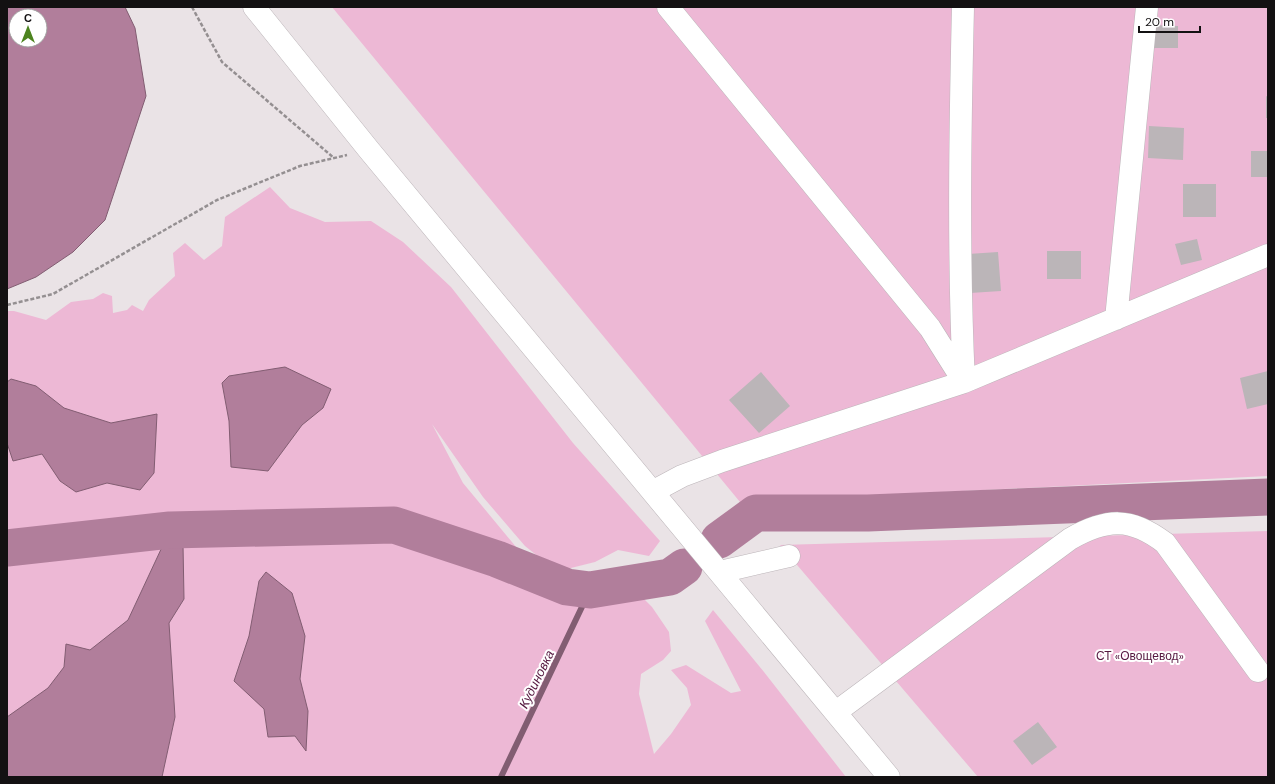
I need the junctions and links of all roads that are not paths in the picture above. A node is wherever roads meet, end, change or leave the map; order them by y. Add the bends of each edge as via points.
1 (254, 7) edge
2 (668, 7) edge
3 (963, 7) edge
4 (1147, 7) edge
5 (1268, 255) edge
6 (1116, 319) junction
7 (964, 382) junction
8 (654, 491) junction
9 (789, 556) dead end
10 (720, 572) junction
11 (1258, 671) dead end
12 (836, 712) junction
13 (889, 777) edge

1 - 8 street via 369,150
2 - 7 street via 930,328
3 - 7 street via 960,301
4 - 6 street
5 - 6 street
6 - 7 street
7 - 8 street via 722,461 682,476
8 - 10 street
9 - 10 street
10 - 12 street
11 - 12 street via 1165,543 1149,531 1128,524 1109,524 1086,530 1070,539
12 - 13 street

